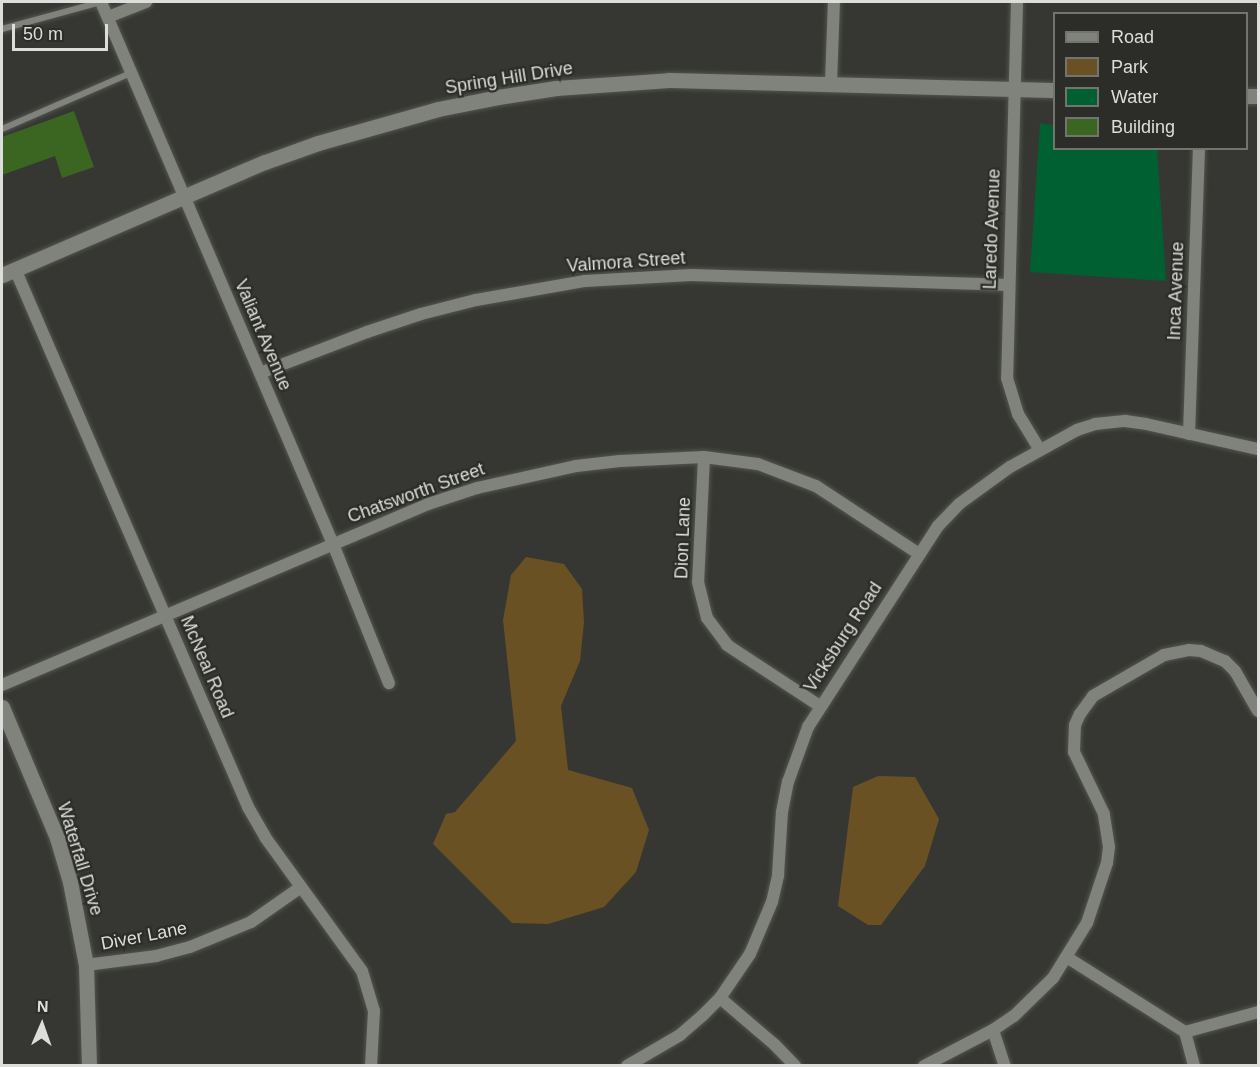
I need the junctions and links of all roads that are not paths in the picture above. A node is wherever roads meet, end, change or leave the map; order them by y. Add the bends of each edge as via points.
1 (101, 2) edge
2 (146, 2) edge
3 (834, 2) edge
4 (1017, 2) edge
5 (108, 17) junction
6 (2, 29) edge
7 (131, 73) junction
8 (831, 83) junction
9 (1014, 89) junction
10 (1053, 90) edge
11 (2, 129) edge
12 (1199, 150) edge
13 (184, 197) junction
14 (6, 270) edge
15 (1008, 285) junction
16 (260, 373) junction
17 (1189, 434) junction
18 (1258, 449) edge
19 (1040, 450) junction
20 (704, 457) junction
21 (333, 544) junction
22 (919, 554) junction
23 (165, 615) junction
24 (389, 683) dead end
25 (2, 686) edge
26 (820, 706) junction
27 (2, 707) edge
28 (1258, 711) edge
29 (301, 887) junction
30 (1068, 958) junction
31 (86, 965) junction
32 (720, 998) junction
33 (1258, 1012) edge
34 (993, 1030) junction
35 (1185, 1032) junction
36 (89, 1065) edge
37 (372, 1065) edge
38 (627, 1065) edge
39 (795, 1065) edge
40 (924, 1065) edge
41 (1005, 1065) edge
42 (1194, 1065) edge

1 - 5 street, Valiant Avenue
1 - 6 lane
2 - 5 street
3 - 8 street
4 - 9 street, Laredo Avenue
5 - 7 street, Valiant Avenue
7 - 11 lane
7 - 13 street, Valiant Avenue
8 - 9 main road, Spring Hill Drive
8 - 13 main road, Spring Hill Drive via 669,80 556,88 498,97 395,119 318,143
9 - 10 main road, Spring Hill Drive
9 - 15 street, Laredo Avenue
12 - 17 street, Inca Avenue
13 - 14 main road, Spring Hill Drive
13 - 16 street, Valiant Avenue
14 - 23 street, McNeal Road
15 - 16 street, Valmora Street via 691,274 585,281 421,314
15 - 19 street, Laredo Avenue via 1007,378 1018,414
16 - 21 street, Valiant Avenue
17 - 18 street, Vicksburg Road
17 - 19 street, Vicksburg Road via 1146,424 1111,422 1077,430
19 - 22 street, Vicksburg Road via 959,504
20 - 21 street, Chatsworth Street via 620,461 525,476 428,504
20 - 22 street, Chatsworth Street via 758,464 807,481
20 - 26 street, Dion Lane via 698,582 707,618 727,645
21 - 23 street, Chatsworth Street
21 - 24 street, Valiant Avenue
22 - 26 street, Vicksburg Road
23 - 25 street, Chatsworth Street
23 - 29 street, McNeal Road via 248,807
26 - 32 street, Vicksburg Road via 796,755 788,782 772,902 750,954
27 - 31 main road, Waterfall Drive via 57,838
28 - 30 street via 1235,671 1224,661 1201,651 1164,655 1092,696 1076,725 1074,752 1104,814 1109,847 1087,923
29 - 31 street, Diver Lane via 251,922 221,936 156,956
29 - 37 street, McNeal Road via 362,971 370,991 375,1030
30 - 34 street via 1036,997
30 - 35 street
31 - 36 main road, Waterfall Drive
32 - 38 street, Vicksburg Road via 680,1035
32 - 39 street
33 - 35 street
34 - 40 street
34 - 41 street
35 - 42 street

